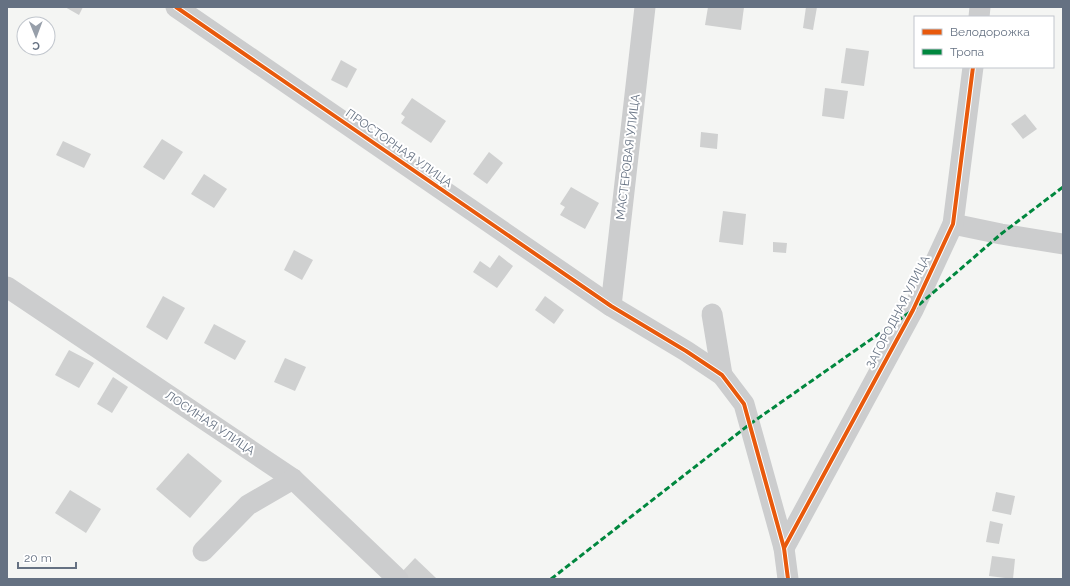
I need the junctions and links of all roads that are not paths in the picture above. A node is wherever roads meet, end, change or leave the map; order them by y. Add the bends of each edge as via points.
1 (176, 7) edge
2 (645, 7) edge
3 (973, 68) edge
4 (953, 224) junction
5 (1063, 244) edge
6 (7, 287) edge
7 (611, 306) junction
8 (712, 314) dead end
9 (722, 375) junction
10 (293, 479) junction
11 (784, 548) junction
12 (202, 551) dead end
13 (398, 579) edge
14 (788, 579) edge

1 - 7 street, ПРОСТОРНАЯ УЛИЦА
2 - 7 street, МАСТЕРОВАЯ УЛИЦА
3 - 4 street, ЗАГОРОДНАЯ УЛИЦА
4 - 5 street
4 - 11 street, ЗАГОРОДНАЯ УЛИЦА via 913,310
6 - 10 street, ЛОСИНАЯ УЛИЦА
7 - 9 street, ПРОСТОРНАЯ УЛИЦА
8 - 9 street
9 - 11 street via 744,404
10 - 12 street via 248,504
10 - 13 street, ЛОСИНАЯ УЛИЦА
11 - 14 street

